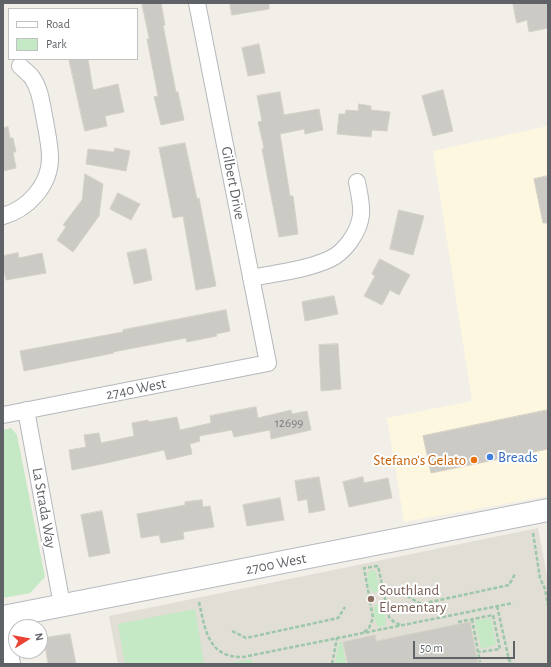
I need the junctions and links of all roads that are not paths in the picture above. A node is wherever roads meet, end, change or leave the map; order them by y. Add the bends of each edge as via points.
1 (197, 3) edge
2 (20, 66) dead end
3 (356, 182) dead end
4 (3, 216) edge
5 (252, 278) junction
6 (268, 363) joint
7 (26, 410) junction
8 (3, 415) edge
9 (548, 510) edge
10 (62, 605) junction
11 (3, 617) edge
12 (12, 664) edge

1 - 5 street, Gilbert Drive
2 - 4 street via 33,79 40,96 50,159 47,177 38,192 26,205
3 - 5 street via 361,216 355,233 345,248 331,259 314,265
5 - 6 street, Gilbert Drive
6 - 7 street, 2740 West
7 - 8 street, 2740 West
7 - 10 street, La Strada Way
9 - 10 main road, 2700 West
10 - 11 main road, 2700 West
11 - 12 street

